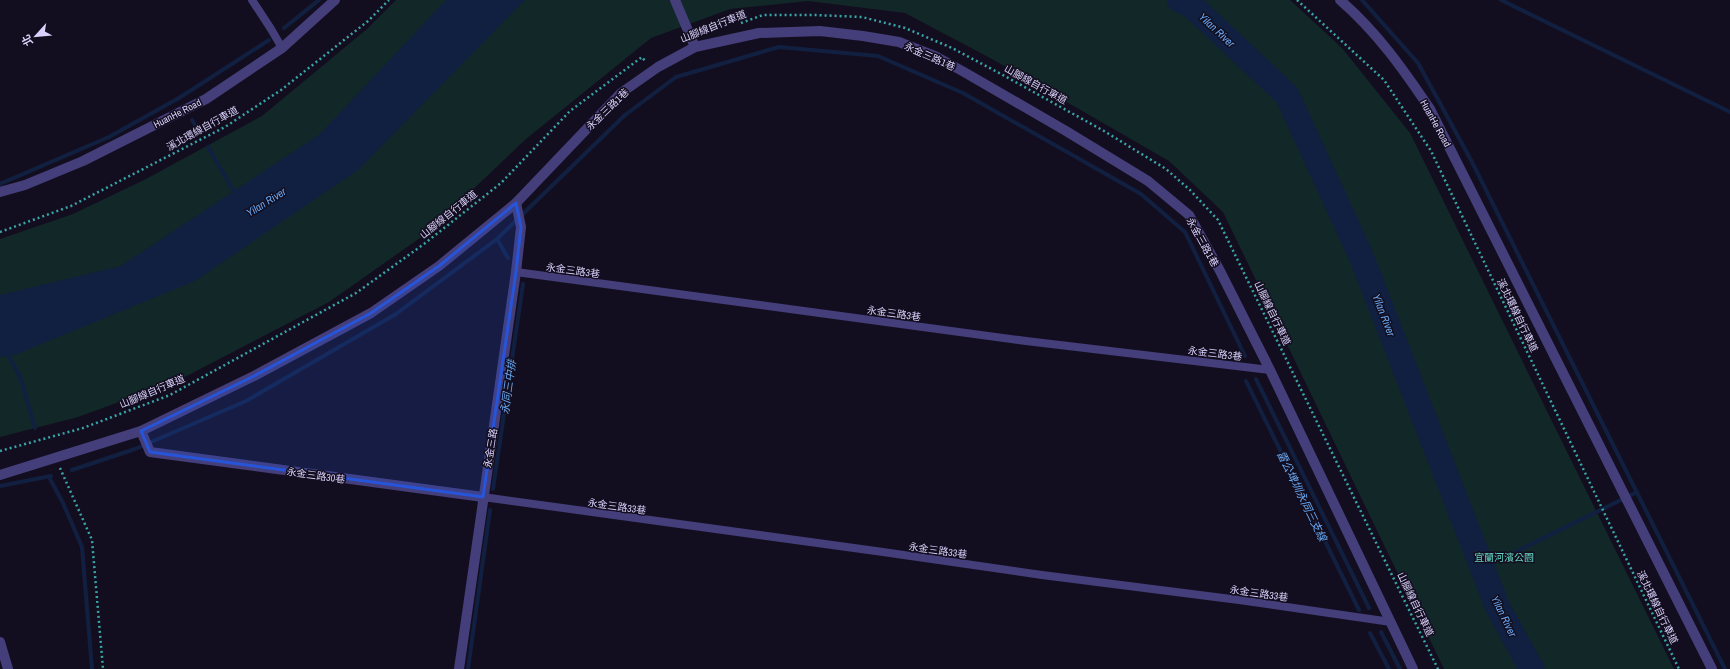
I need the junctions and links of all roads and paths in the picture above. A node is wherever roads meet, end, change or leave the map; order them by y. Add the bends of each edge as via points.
1 (252, 0) edge
2 (335, 0) edge
3 (388, 0) edge
4 (675, 0) edge
5 (1297, 0) edge
6 (1340, 0) edge
7 (735, 26) dead end
8 (694, 47) junction
9 (282, 48) junction
10 (650, 66) dead end
11 (0, 192) edge
12 (516, 204) junction
13 (0, 232) edge
14 (516, 272) junction
15 (1270, 370) junction
16 (141, 431) junction
17 (0, 451) edge
18 (55, 459) junction
19 (0, 475) edge
20 (483, 497) junction
21 (1391, 622) junction
22 (0, 642) edge
23 (8, 669) edge
24 (103, 669) edge
25 (459, 669) edge
26 (1413, 669) edge
27 (1438, 669) edge
28 (1679, 669) edge
29 (1712, 669) edge

1 - 9 lane
2 - 9 street, HuanHe Road
3 - 13 path, 溪北環線自行車道 via 368,21 282,90 224,127 71,206
4 - 8 street, bridge
5 - 28 path, 溪北環線自行車道 via 1384,80 1431,152
6 - 29 street, HuanHe Road via 1358,15 1397,59 1430,109
7 - 27 path, 山腳線自行車道 via 763,15 815,14 862,16 905,28 952,48 1166,168 1218,220
8 - 12 street, 永金三路1巷 via 658,67 621,93
8 - 15 street, 永金三路1巷 via 759,33 820,31 899,42 937,57 964,72 1148,181 1189,215
9 - 11 street, HuanHe Road via 206,99 83,161 25,185
10 - 17 path, 山腳線自行車道 via 642,57 570,111 500,183 424,244 356,293 170,395 83,428
12 - 14 street, 永金三路 via 521,227
12 - 16 street, 永金三路1巷 via 439,266 371,313 254,376
14 - 15 lane, 永金三路3巷 via 1018,340
14 - 20 street, 永金三路
15 - 21 street, 永金三路1巷
16 - 18 street, 永金三路1巷
16 - 20 street, 永金三路30巷 via 150,452
18 - 19 street, 永金三路1巷
18 - 24 path via 92,540
20 - 21 lane, 永金三路33巷
20 - 25 street, 永金三路
21 - 26 street, 永金三路1巷
22 - 23 street

